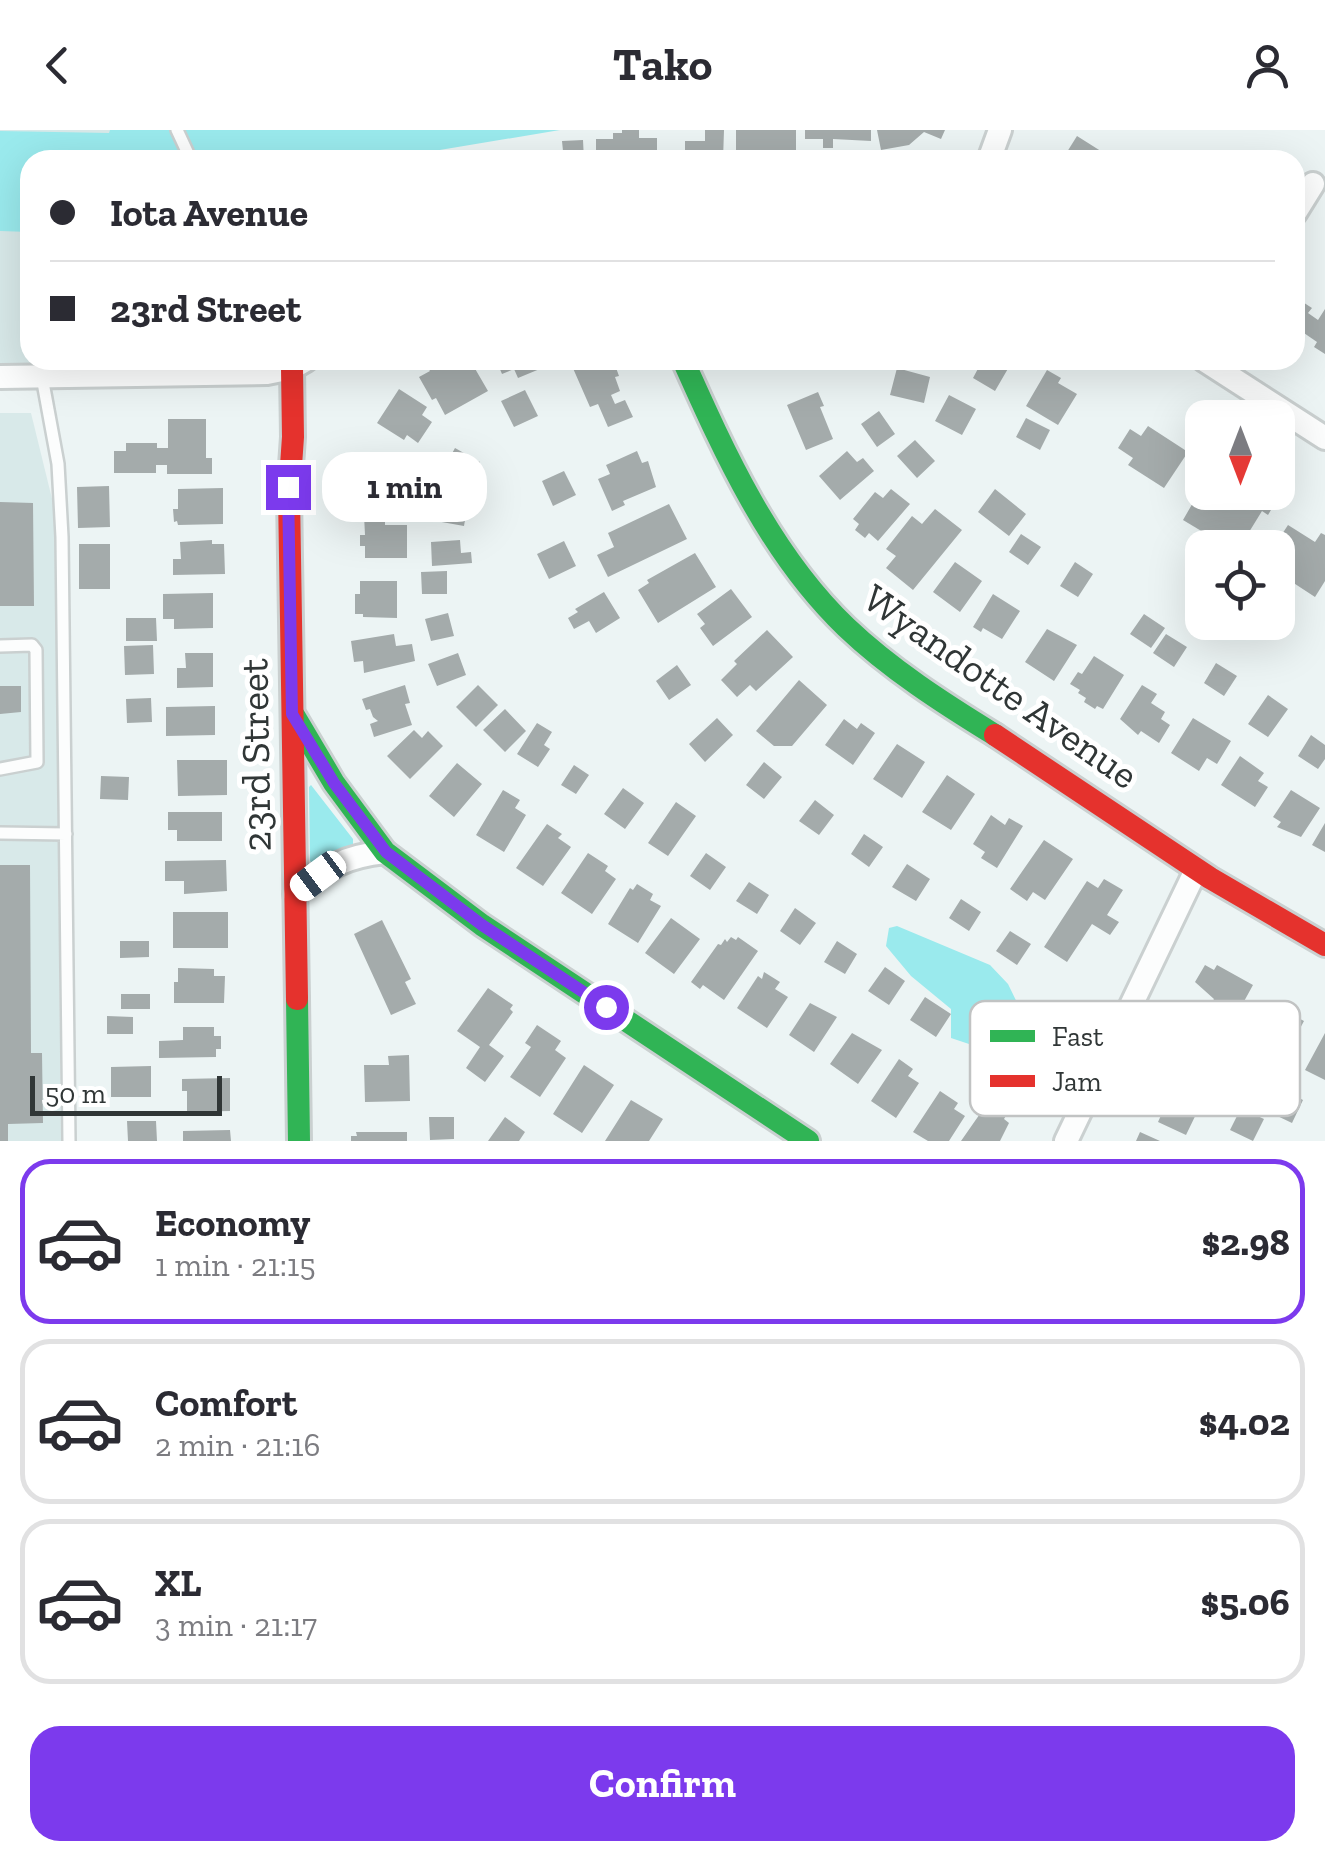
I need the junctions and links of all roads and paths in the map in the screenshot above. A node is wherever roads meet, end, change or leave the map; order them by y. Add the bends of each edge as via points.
1 (1313, 184) dead end
2 (1305, 197) edge
3 (198, 370) edge
4 (299, 370) edge
5 (687, 370) edge
6 (1220, 370) edge
7 (0, 377) edge
8 (42, 377) junction
9 (1325, 438) edge
10 (0, 646) edge
11 (292, 714) junction
12 (0, 769) edge
13 (0, 833) edge
14 (66, 834) junction
15 (386, 852) junction
16 (1196, 870) junction
17 (295, 894) junction
18 (1325, 945) edge
19 (1133, 1001) edge
20 (1078, 1116) edge
21 (69, 1141) edge
22 (298, 1141) edge
23 (808, 1141) edge
24 (1066, 1141) edge

1 - 2 street
3 - 8 street
4 - 11 street, 23rd Street via 288,487
5 - 16 street, Wyandotte Avenue via 748,494 826,608 923,686
6 - 9 street
7 - 8 street
8 - 14 lane via 58,464 62,537
10 - 12 lane via 36,650 37,762
11 - 15 street
11 - 17 street, 23rd Street
13 - 14 lane
14 - 21 lane
15 - 17 street via 352,856
15 - 23 street via 482,925
16 - 18 street, Wyandotte Avenue
16 - 19 street
17 - 22 street, 23rd Street
20 - 24 street

